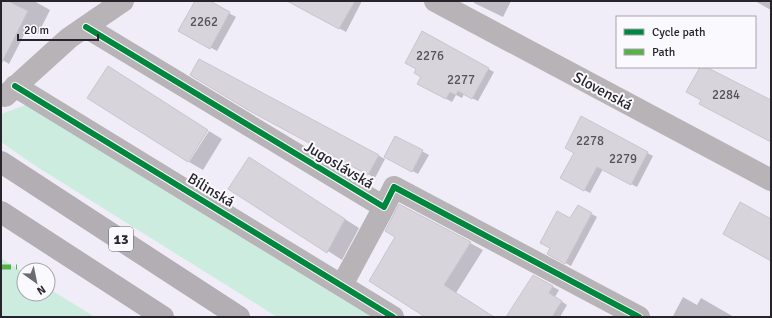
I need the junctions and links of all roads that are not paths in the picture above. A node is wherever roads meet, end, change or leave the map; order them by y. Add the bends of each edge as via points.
1 (123, 1) edge
2 (435, 1) edge
3 (86, 27) junction
4 (1, 162) edge
5 (771, 180) edge
6 (384, 207) junction
7 (1, 212) edge
8 (342, 285) junction
9 (163, 317) edge
10 (239, 317) edge
11 (393, 317) edge
12 (639, 317) edge

1 - 3 street
2 - 5 street, Slovenská
3 - 6 street, Jugoslávská
3 - 8 street, Bílinská via 69,38 9,92
4 - 10 highway, 13
6 - 8 street
6 - 12 street, Jugoslávská via 394,187
7 - 9 highway
8 - 11 street, Bílinská

